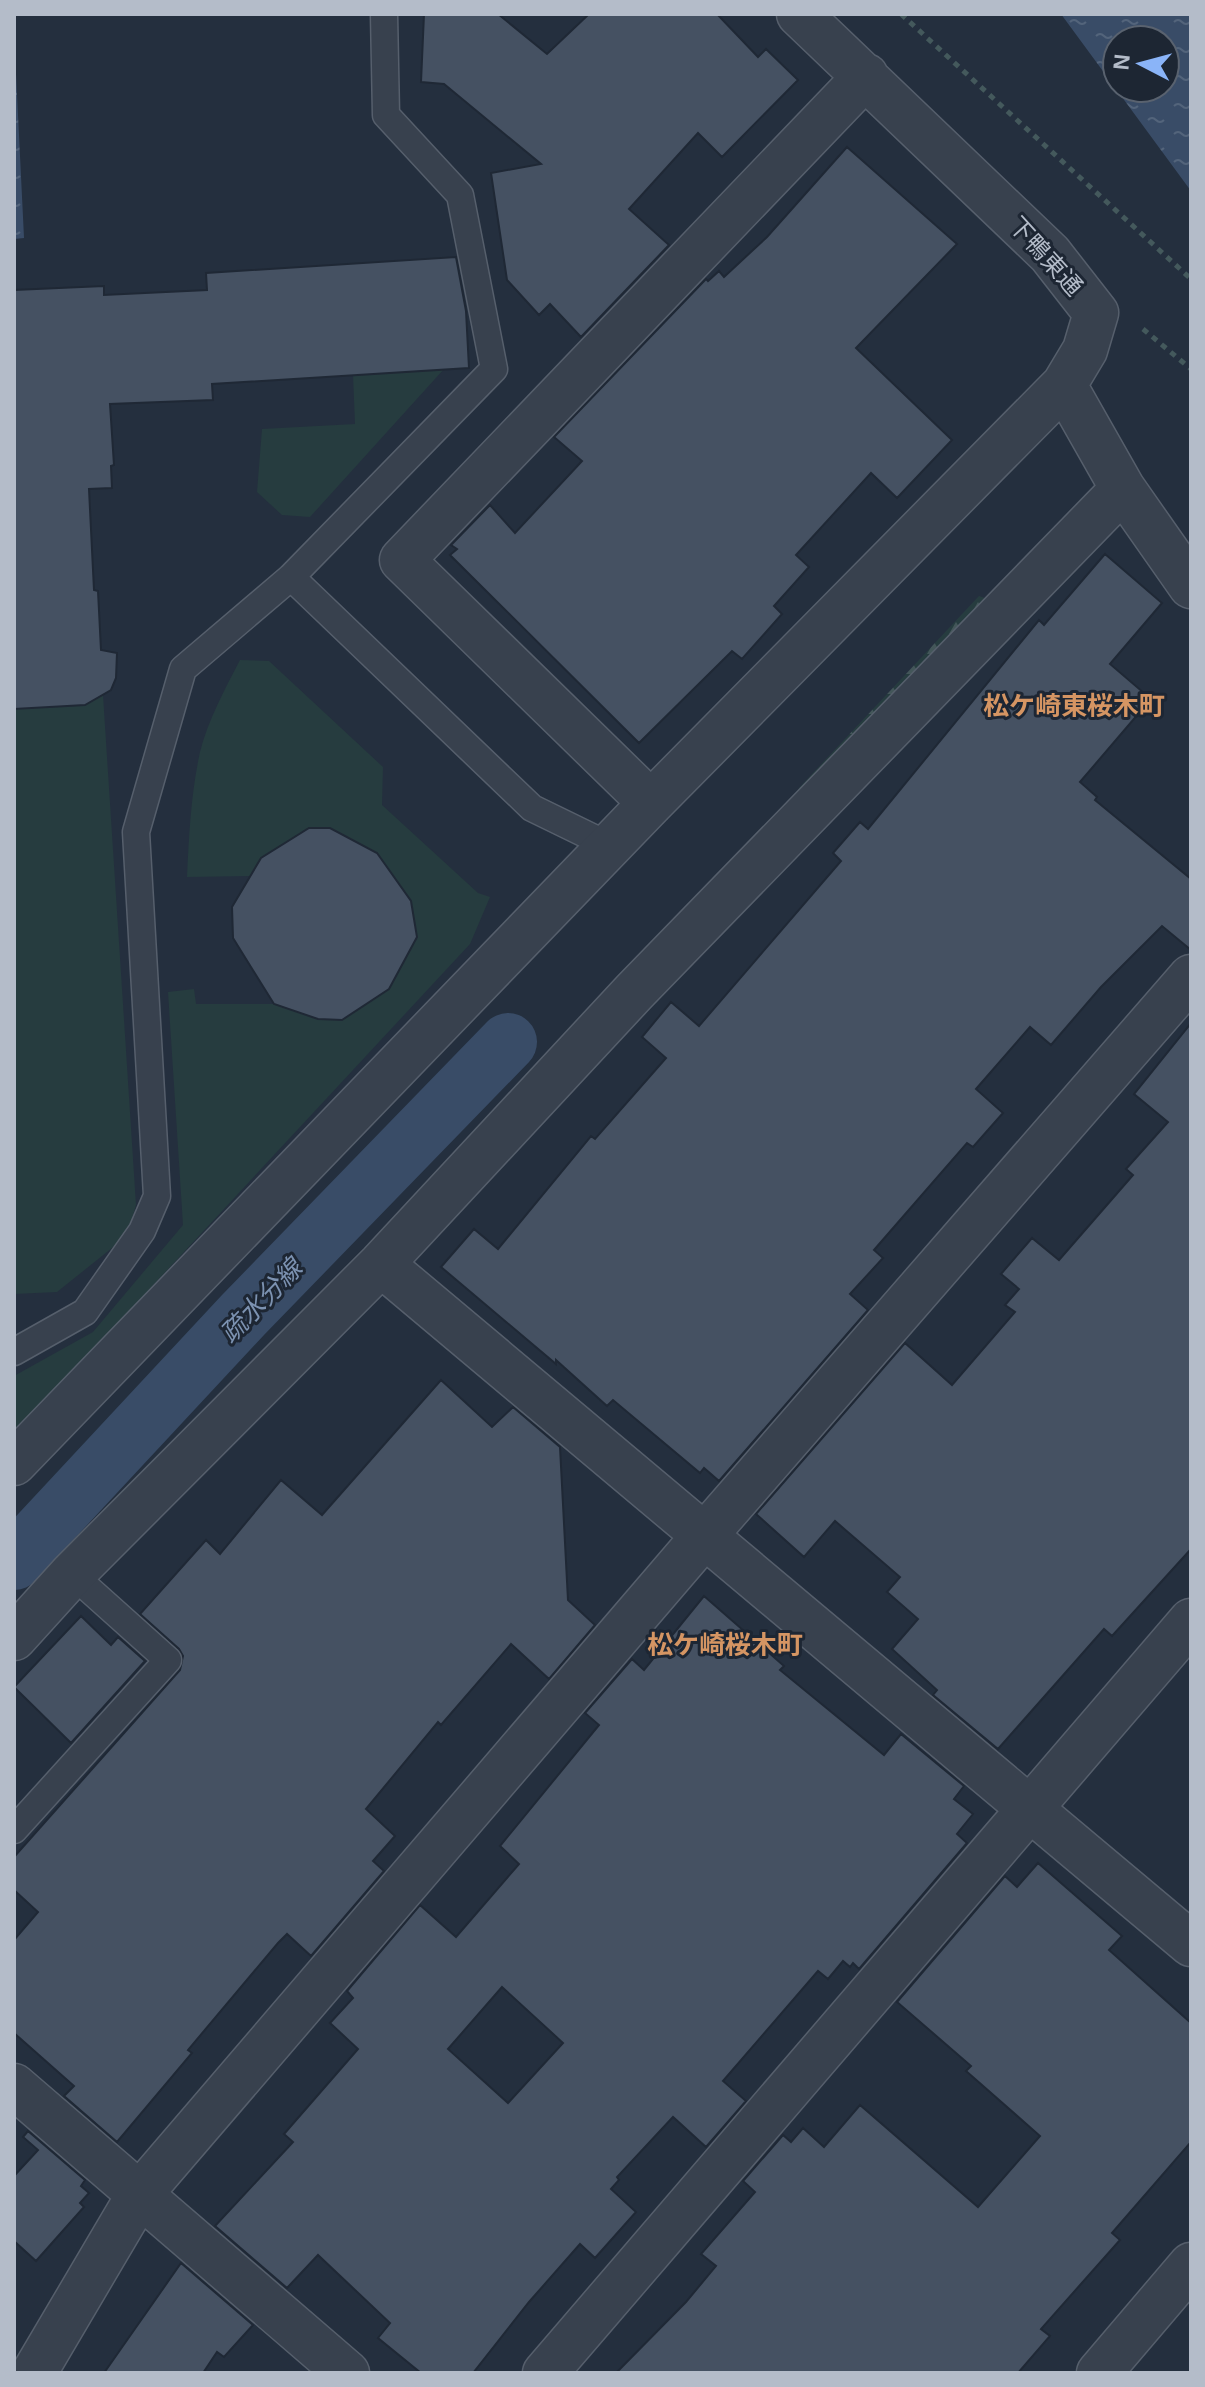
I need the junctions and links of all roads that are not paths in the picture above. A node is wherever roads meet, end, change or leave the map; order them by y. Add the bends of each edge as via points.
1 (384, 14) edge
2 (799, 14) edge
3 (866, 76) junction
4 (1064, 385) junction
5 (1123, 489) junction
6 (291, 577) junction
7 (1191, 586) edge
8 (651, 803) junction
9 (610, 846) junction
10 (1191, 977) edge
11 (381, 1264) junction
12 (14, 1352) edge
13 (14, 1463) edge
14 (705, 1535) junction
15 (72, 1574) junction
16 (1191, 1621) edge
17 (14, 1638) edge
18 (1030, 1808) junction
19 (14, 1830) edge
20 (1191, 1944) edge
21 (14, 2086) edge
22 (139, 2195) junction
23 (1191, 2265) edge
24 (34, 2373) edge
25 (347, 2373) edge
26 (545, 2373) edge
27 (1099, 2373) edge

1 - 6 lane via 386,115 460,195 494,369
2 - 3 street, 下鴨東通
3 - 4 street, 下鴨東通 via 1050,254 1096,313 1085,350
3 - 8 street via 402,560
4 - 5 street
4 - 8 street
5 - 7 street
5 - 11 street via 634,992
6 - 9 lane via 532,808
6 - 12 lane via 183,669 136,832 157,1196 142,1231 85,1312
8 - 9 street
9 - 13 street
10 - 14 street
11 - 14 street
11 - 15 street
14 - 18 street
14 - 22 street
15 - 17 street
15 - 19 lane via 168,1660
16 - 18 street
18 - 20 street
18 - 26 street
21 - 22 street
22 - 24 street
22 - 25 street
23 - 27 street

